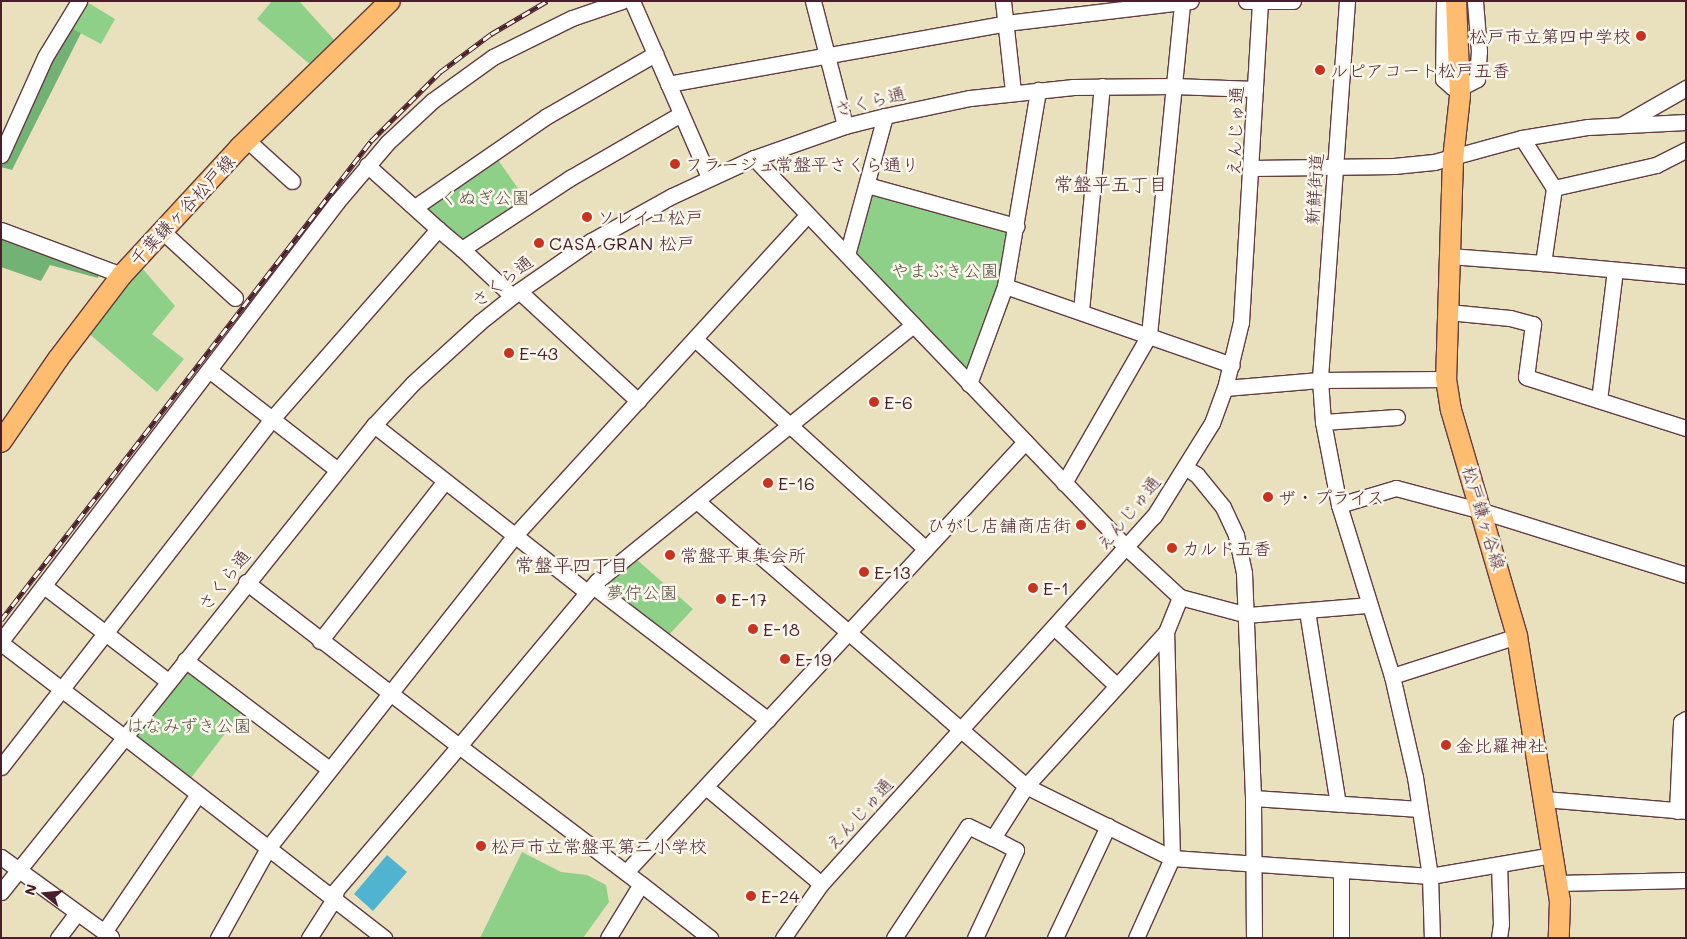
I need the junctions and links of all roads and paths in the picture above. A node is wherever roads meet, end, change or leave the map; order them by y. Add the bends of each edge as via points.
1 (79, 1) edge
2 (390, 1) edge
3 (622, 1) edge
4 (632, 1) edge
5 (813, 1) edge
6 (1003, 1) edge
7 (1292, 1) edge
8 (1347, 1) edge
9 (1444, 1) edge
10 (1456, 1) edge
11 (1463, 1) edge
12 (1475, 1) edge
13 (1187, 2) edge
14 (1253, 2) edge
15 (1006, 24) junction
16 (655, 54) junction
17 (827, 54) junction
18 (668, 84) junction
19 (1102, 86) junction
20 (1173, 86) junction
21 (1686, 88) edge
22 (1255, 89) junction
23 (1038, 90) junction
24 (1460, 90) junction
25 (1013, 92) junction
26 (682, 114) junction
27 (885, 116) junction
28 (1686, 122) edge
29 (1622, 124) junction
30 (845, 126) junction
31 (1522, 138) junction
32 (247, 140) junction
33 (1686, 150) edge
34 (1, 155) edge
35 (754, 158) junction
36 (1452, 159) junction
37 (367, 165) junction
38 (1335, 166) junction
39 (1252, 168) junction
40 (709, 177) junction
41 (292, 181) dead end
42 (867, 185) junction
43 (1554, 188) junction
44 (415, 207) junction
45 (807, 215) junction
46 (1016, 226) junction
47 (438, 229) junction
48 (1, 230) edge
49 (162, 231) junction
50 (462, 250) junction
51 (847, 255) junction
52 (1449, 256) junction
53 (1542, 263) junction
54 (1615, 270) junction
55 (122, 275) junction
56 (1686, 276) edge
57 (1005, 286) junction
58 (516, 293) junction
59 (235, 298) dead end
60 (1081, 312) junction
61 (1448, 312) junction
62 (913, 325) junction
63 (1149, 335) junction
64 (695, 339) junction
65 (1232, 365) junction
66 (209, 370) junction
67 (1446, 379) junction
68 (1320, 380) junction
69 (969, 384) junction
70 (1225, 388) junction
71 (1599, 400) junction
72 (638, 401) junction
73 (1397, 418) dead end
74 (271, 420) junction
75 (1323, 422) junction
76 (374, 425) junction
77 (790, 425) junction
78 (1686, 428) edge
79 (1, 442) edge
80 (1025, 442) junction
81 (1186, 468) junction
82 (336, 469) junction
83 (445, 481) junction
84 (1064, 484) junction
85 (698, 502) junction
86 (1339, 505) junction
87 (1482, 511) junction
88 (516, 534) junction
89 (1127, 548) junction
90 (926, 549) junction
91 (1686, 576) edge
92 (246, 582) junction
93 (44, 586) junction
94 (590, 589) junction
95 (1180, 597) junction
96 (1369, 605) junction
97 (1307, 611) junction
98 (1247, 615) junction
99 (1054, 627) junction
100 (1166, 632) junction
101 (105, 633) junction
102 (849, 633) junction
103 (1517, 636) junction
104 (320, 640) junction
105 (1, 642) edge
106 (185, 660) junction
107 (1392, 676) junction
108 (168, 681) junction
109 (1117, 686) junction
110 (62, 689) junction
111 (390, 694) junction
112 (1686, 719) edge
113 (768, 720) junction
114 (960, 729) junction
115 (124, 737) junction
116 (458, 746) junction
117 (1, 767) edge
118 (329, 769) junction
119 (1026, 786) junction
120 (706, 788) junction
121 (198, 794) junction
122 (1253, 798) junction
123 (1544, 799) junction
124 (1338, 804) junction
125 (1420, 809) junction
126 (1681, 811) edge
127 (1108, 826) junction
128 (993, 838) junction
129 (268, 848) junction
130 (1553, 855) junction
131 (1, 857) edge
132 (1172, 858) junction
133 (1254, 864) junction
134 (1499, 865) junction
135 (19, 870) junction
136 (1341, 870) junction
137 (626, 872) junction
138 (1430, 876) junction
139 (1686, 880) edge
140 (1557, 883) junction
141 (641, 884) junction
142 (821, 884) junction
143 (1, 892) edge
144 (334, 899) junction
145 (77, 912) junction
146 (108, 935) edge
147 (701, 935) edge
148 (58, 938) edge
149 (218, 938) edge
150 (309, 938) edge
151 (384, 938) edge
152 (608, 938) edge
153 (782, 938) edge
154 (894, 938) edge
155 (975, 938) edge
156 (1055, 938) edge
157 (1136, 938) edge
158 (1254, 938) edge
159 (1341, 938) edge
160 (1432, 938) edge
161 (1499, 938) edge
162 (1559, 938) edge

1 - 34 street via 45,57
2 - 32 main road, 千葉鎌ヶ谷松戸線
3 - 37 street via 572,18 493,57 432,101
4 - 16 street
5 - 17 street
6 - 15 street
7 - 14 street
8 - 38 street, 新鮮街道
9 - 24 street via 1443,79
10 - 24 main road
11 - 24 main road via 1466,65
12 - 24 street via 1477,79
13 - 15 street
13 - 20 street
14 - 22 street, えんじゅ通
15 - 17 street
15 - 25 street
16 - 18 street
16 - 44 street via 547,116
17 - 18 street
17 - 30 street
18 - 26 street
19 - 20 street, さくら通
19 - 23 street, さくら通
19 - 60 street
20 - 22 street, さくら通
20 - 63 street
21 - 29 street
22 - 39 street, えんじゅ通
23 - 25 street, さくら通
23 - 46 street
24 - 36 main road, 松戸鎌ヶ谷線
25 - 27 street, さくら通
26 - 40 street
26 - 50 street via 570,178
27 - 30 street, さくら通
27 - 42 street
28 - 29 street
29 - 31 street
30 - 35 street, さくら通
31 - 36 street
31 - 43 street
32 - 41 street
32 - 49 main road, 千葉鎌ヶ谷松戸線
33 - 43 street via 1656,165
35 - 40 street, さくら通
35 - 45 street
36 - 38 street via 1394,166
36 - 52 main road, 松戸鎌ヶ谷線
37 - 44 street
37 - 66 street
38 - 39 street
38 - 68 street, 新鮮街道
39 - 65 street, えんじゅ通 via 1241,322
40 - 58 street, さくら通 via 599,236
42 - 46 street
42 - 51 street
43 - 53 street
44 - 47 street
45 - 51 street
45 - 64 street
46 - 57 street
47 - 50 street
47 - 74 street
48 - 55 street
49 - 55 main road, 千葉鎌ヶ谷松戸線
49 - 59 street
50 - 58 street
51 - 62 street
52 - 53 street
52 - 61 main road, 松戸鎌ヶ谷線
53 - 54 street
54 - 56 street
54 - 71 street
55 - 79 main road, 千葉鎌ヶ谷松戸線 via 58,359
57 - 60 street
57 - 69 street
58 - 72 street
58 - 76 street, さくら通 via 450,348
60 - 63 street
61 - 67 main road, 松戸鎌ヶ谷線
61 - 71 street via 1510,318 1533,324 1526,376
62 - 69 street
62 - 77 street
63 - 65 street
63 - 84 street
64 - 72 street
64 - 77 street
65 - 70 street, えんじゅ通
66 - 74 street
66 - 93 street
67 - 68 street
67 - 87 main road, 松戸鎌ヶ谷線 via 1451,410
68 - 70 street
68 - 75 street, 新鮮街道
69 - 80 street
70 - 81 street, えんじゅ通 via 1212,423
71 - 78 street
72 - 88 street
73 - 75 street
74 - 82 street
74 - 101 street
75 - 86 street, 新鮮街道
76 - 82 street, さくら通
76 - 83 street
77 - 85 street
77 - 90 street
80 - 84 street
80 - 90 street
81 - 89 street, えんじゅ通 via 1154,516
81 - 98 street via 1197,475 1223,507 1236,535 1244,573
82 - 92 street, さくら通
83 - 88 street
83 - 104 street
84 - 89 street
85 - 94 street
85 - 102 street
86 - 87 street via 1396,488
86 - 96 street, 新鮮街道
87 - 91 street
87 - 103 main road, 松戸鎌ヶ谷線
88 - 94 street
88 - 111 street
89 - 95 street
89 - 99 street, えんじゅ通
90 - 102 street
92 - 104 street
92 - 106 street, さくら通
93 - 101 street
93 - 105 street
94 - 113 street
94 - 116 street
95 - 98 street
95 - 100 street
96 - 97 street
96 - 107 street, 新鮮街道
97 - 98 street
97 - 124 street
98 - 122 street
99 - 109 street
99 - 114 street, えんじゅ通
100 - 109 street
100 - 132 street
101 - 108 street
101 - 110 street
102 - 113 street
102 - 114 street
103 - 107 street
103 - 123 main road, 松戸鎌ヶ谷線
104 - 111 street
105 - 110 street
106 - 108 street, さくら通
106 - 118 street
107 - 125 street, 新鮮街道
108 - 115 street, さくら通
109 - 119 street
110 - 115 street
110 - 117 street
111 - 116 street
111 - 118 street
112 - 126 street via 1681,722
113 - 120 street
114 - 119 street
114 - 142 street, えんじゅ通
115 - 121 street
115 - 135 street, さくら通
116 - 137 street
116 - 144 street via 336,890
118 - 129 street
119 - 127 street
119 - 128 street
120 - 137 street
120 - 142 street
121 - 129 street
121 - 146 street
122 - 124 street
122 - 133 street
123 - 126 street
123 - 130 main road, 松戸鎌ヶ谷線
124 - 125 street
125 - 138 street, 新鮮街道
127 - 132 street
127 - 156 street
128 - 154 street via 968,826
128 - 155 street via 1016,850
129 - 144 street
129 - 149 street
130 - 134 street
130 - 140 main road, 松戸鎌ヶ谷線
131 - 135 street
132 - 133 street
132 - 157 street
133 - 136 street
133 - 158 street
134 - 138 street
134 - 161 street
135 - 143 street, さくら通
135 - 145 street
136 - 138 street
136 - 159 street
137 - 141 street
138 - 160 street, 新鮮街道
139 - 140 street
140 - 162 main road, 松戸鎌ヶ谷線
141 - 147 street
141 - 152 street
142 - 153 street, えんじゅ通
144 - 150 street
144 - 151 street
145 - 146 street
145 - 148 street

